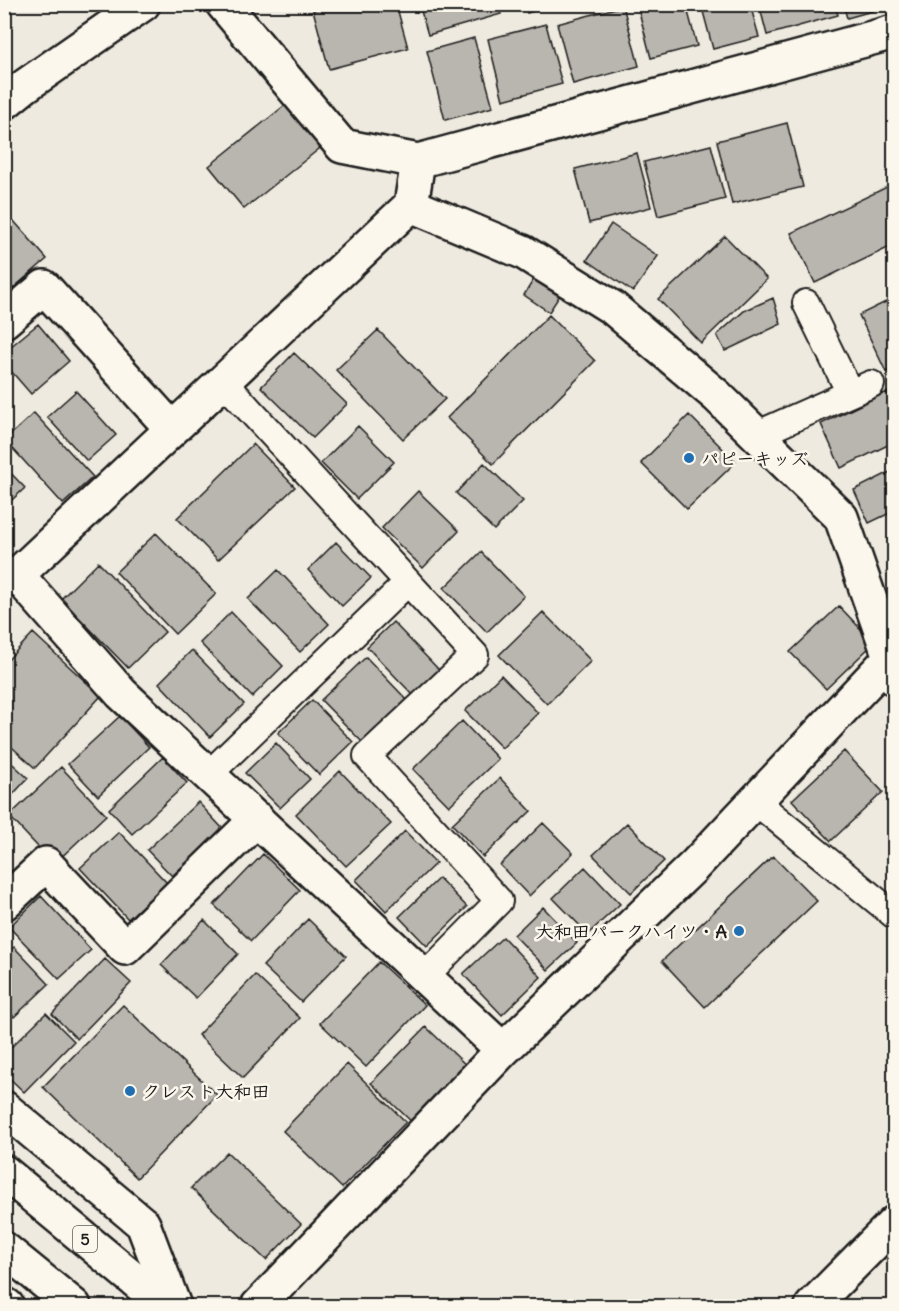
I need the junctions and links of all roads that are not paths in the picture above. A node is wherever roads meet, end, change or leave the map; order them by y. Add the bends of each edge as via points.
1 (142, 4) edge
2 (223, 4) edge
3 (894, 32) edge
4 (4, 103) edge
5 (418, 161) junction
6 (411, 205) junction
7 (806, 303) dead end
8 (4, 321) edge
9 (223, 381) junction
10 (172, 429) junction
11 (756, 435) junction
12 (11, 581) edge
13 (408, 582) junction
14 (893, 663) edge
15 (208, 774) junction
16 (755, 801) junction
17 (256, 819) junction
18 (4, 903) edge
19 (894, 915) edge
20 (424, 977) junction
21 (503, 1050) junction
22 (4, 1108) edge
23 (4, 1172) edge
24 (894, 1223) edge
25 (4, 1248) edge
26 (74, 1306) edge
27 (166, 1306) edge
28 (174, 1306) edge
29 (258, 1306) edge
30 (812, 1306) edge

1 - 4 street
2 - 5 street via 342,146
3 - 5 street
5 - 6 street
6 - 9 street
6 - 11 street via 523,252 613,308 717,396
7 - 11 lane via 860,388
8 - 10 street via 44,287
9 - 10 street
9 - 13 lane
10 - 12 street
11 - 14 street via 841,518
12 - 15 street
13 - 15 lane
13 - 20 lane via 475,655 367,756 500,900
14 - 16 street
15 - 17 street
16 - 19 lane
16 - 21 street via 694,866
17 - 18 street via 125,948 46,864
17 - 20 street
20 - 21 street
21 - 29 street
22 - 28 street via 143,1224
23 - 27 street, 5
24 - 30 street
25 - 26 street

